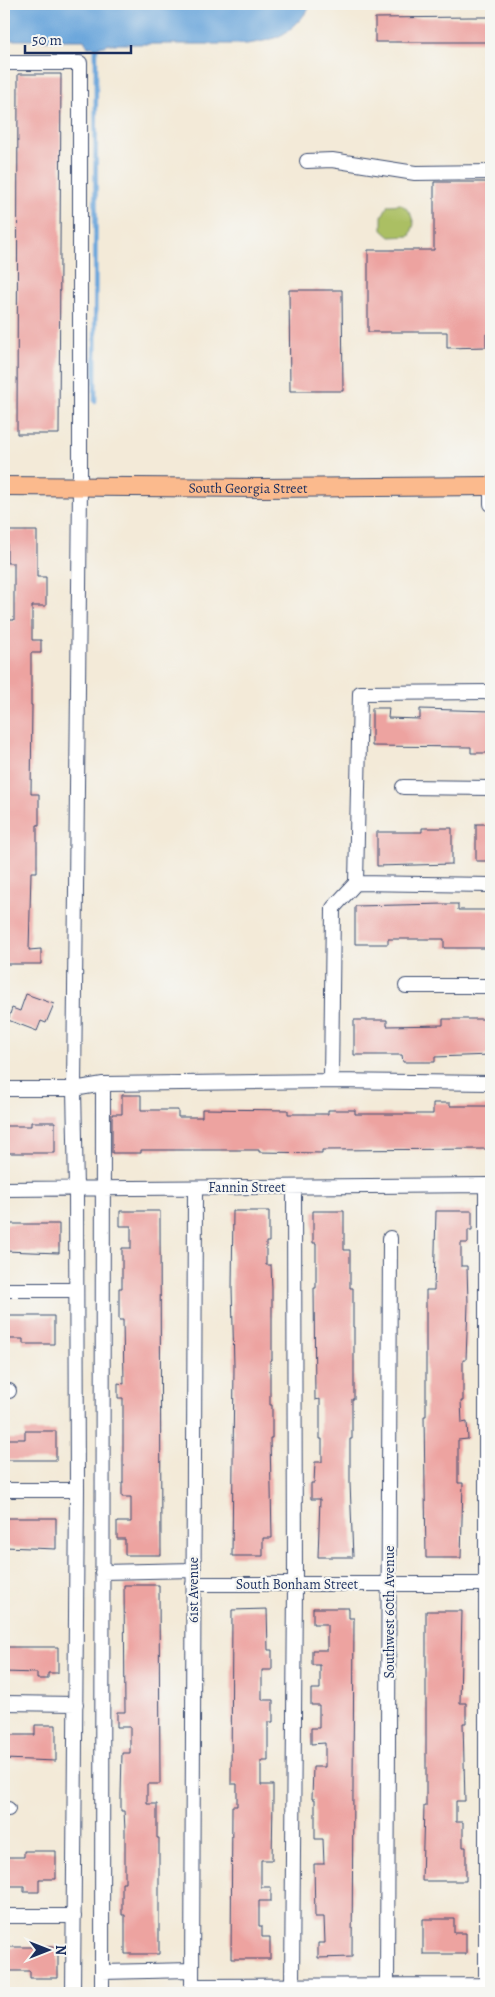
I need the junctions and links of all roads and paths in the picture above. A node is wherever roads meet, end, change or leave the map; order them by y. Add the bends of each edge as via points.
1 (4, 63) edge
2 (307, 161) dead end
3 (491, 172) edge
4 (4, 486) edge
5 (491, 486) edge
6 (80, 487) junction
7 (491, 504) edge
8 (491, 692) edge
9 (403, 787) dead end
10 (491, 788) edge
11 (356, 883) junction
12 (491, 885) edge
13 (406, 986) dead end
14 (491, 986) edge
15 (331, 1081) junction
16 (491, 1083) edge
17 (102, 1084) junction
18 (4, 1089) edge
19 (74, 1089) junction
20 (489, 1185) edge
21 (294, 1187) junction
22 (102, 1188) junction
23 (195, 1188) junction
24 (4, 1189) edge
25 (76, 1189) junction
26 (390, 1238) dead end
27 (4, 1290) edge
28 (76, 1290) junction
29 (4, 1490) edge
30 (78, 1490) junction
31 (102, 1572) junction
32 (193, 1577) junction
33 (295, 1584) junction
34 (389, 1584) junction
35 (489, 1584) edge
36 (4, 1703) edge
37 (76, 1704) junction
38 (4, 1916) edge
39 (74, 1916) junction
40 (192, 1970) junction
41 (102, 1972) junction
42 (387, 1985) junction
43 (489, 1985) edge
44 (292, 1986) junction
45 (192, 1990) edge
46 (73, 1993) edge
47 (102, 1993) edge

1 - 6 street via 80,63
2 - 3 street via 332,160 415,173
4 - 6 main road, South Georgia Street
5 - 6 main road, South Georgia Street
5 - 7 street
6 - 19 street
8 - 11 street via 360,693
9 - 10 street
11 - 12 street
11 - 15 street via 333,908
13 - 14 street
15 - 16 street
15 - 17 street
17 - 19 street
17 - 22 street
18 - 19 street
19 - 25 street
20 - 21 street, Fannin Street
20 - 35 street
21 - 23 street, Fannin Street
21 - 33 street
22 - 23 street, Fannin Street
22 - 25 street, Fannin Street
22 - 31 street
23 - 32 street, 61st Avenue
24 - 25 street, Fannin Street
25 - 28 street
26 - 34 street, Southwest 60th Avenue
27 - 28 street
28 - 30 street
29 - 30 street
30 - 37 street
31 - 32 street, South Bonham Street
31 - 41 street
32 - 33 street, South Bonham Street
32 - 40 street, 61st Avenue
33 - 34 street, South Bonham Street
33 - 44 street
34 - 35 street, South Bonham Street
34 - 42 street, Southwest 60th Avenue
35 - 43 street
36 - 37 street
37 - 39 street
38 - 39 street
39 - 46 street
40 - 41 street
40 - 45 street, 61st Avenue
41 - 47 street
42 - 43 street
42 - 44 street
44 - 45 street

